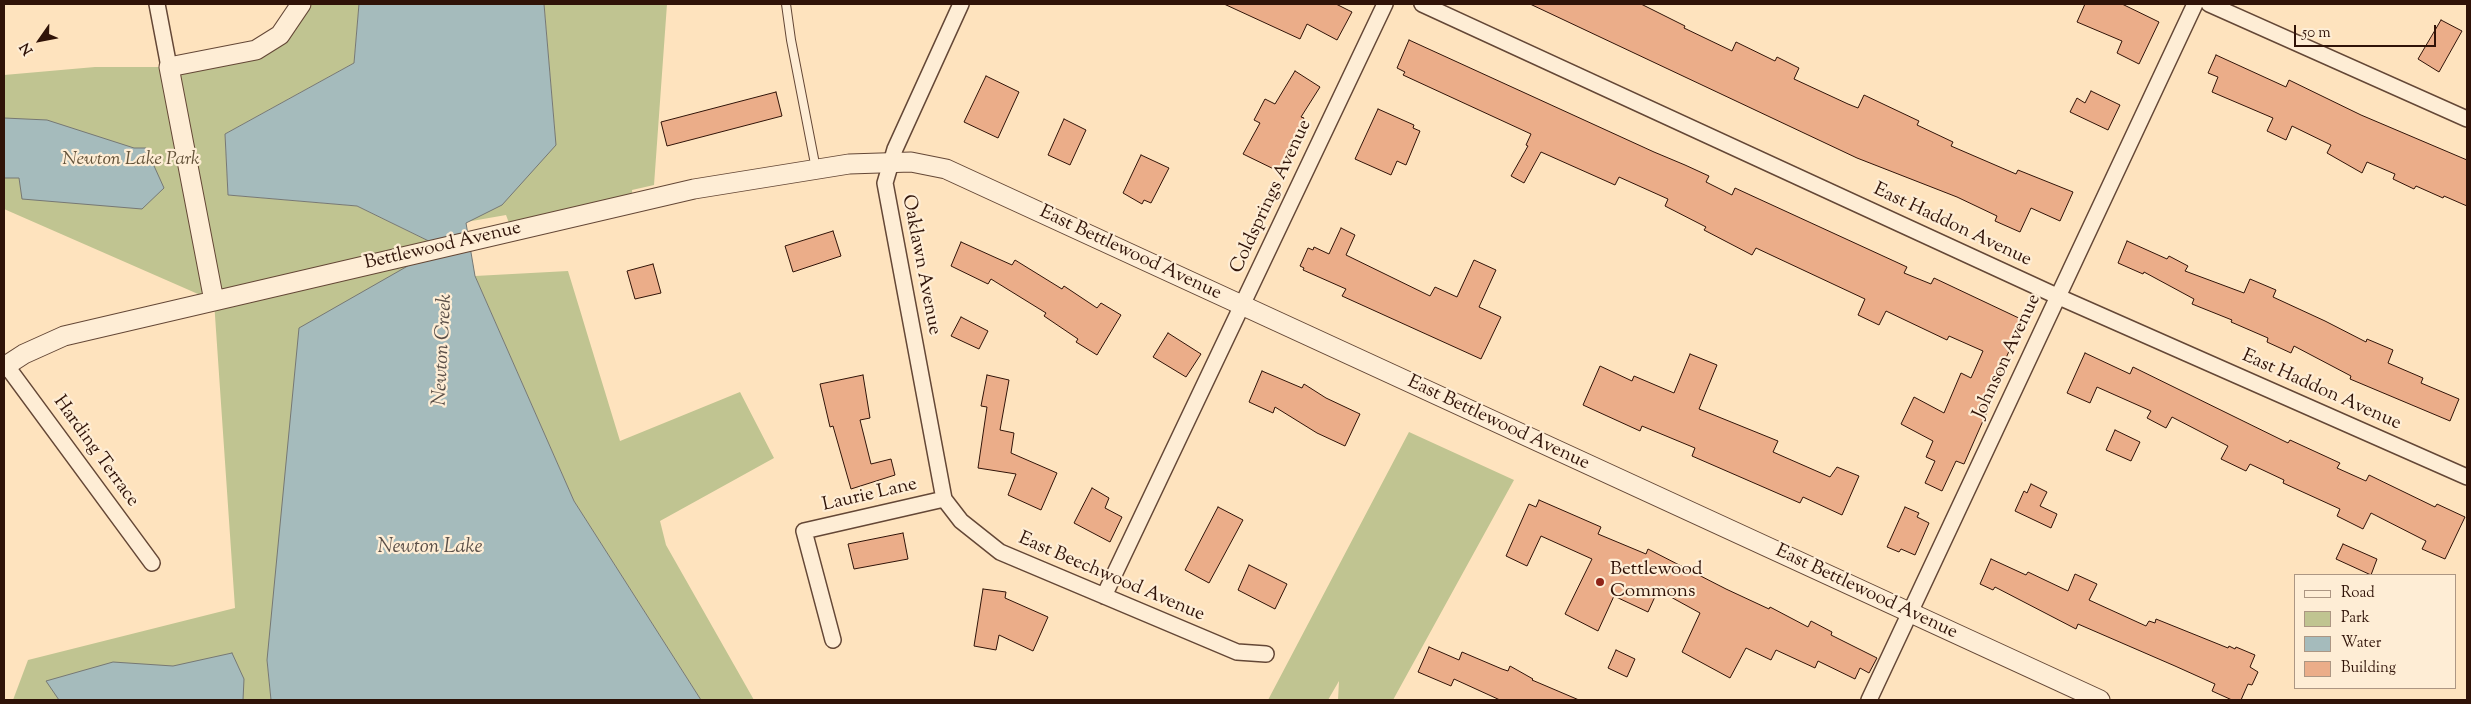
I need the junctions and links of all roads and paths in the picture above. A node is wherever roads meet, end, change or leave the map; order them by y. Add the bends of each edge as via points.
1 (157, 4) edge
2 (301, 4) edge
3 (786, 4) edge
4 (961, 4) edge
5 (1385, 4) edge
6 (1422, 4) edge
7 (2196, 4) edge
8 (2209, 4) edge
9 (169, 67) junction
10 (2467, 119) edge
11 (892, 163) junction
12 (816, 169) junction
13 (2059, 297) junction
14 (214, 301) junction
15 (1242, 306) junction
16 (5, 366) edge
17 (2467, 477) edge
18 (944, 499) junction
19 (953, 513) joint
20 (152, 563) dead end
21 (1104, 596) junction
22 (1910, 614) junction
23 (833, 640) dead end
24 (1266, 654) dead end
25 (1869, 700) edge
26 (2100, 700) edge

1 - 9 street
2 - 9 street via 280,35 256,50
3 - 12 lane via 790,40
4 - 11 street, Oaklawn Avenue via 895,149
5 - 15 street, Coldsprings Avenue
6 - 13 street, East Haddon Avenue
7 - 13 street, Johnson Avenue
8 - 10 street
9 - 14 street
11 - 12 street, Bettlewood Avenue
11 - 15 street, East Bettlewood Avenue via 910,162 946,169
11 - 18 street, Oaklawn Avenue via 885,183
12 - 14 street, Bettlewood Avenue via 694,189
13 - 17 street, East Haddon Avenue
13 - 22 street, Johnson Avenue
14 - 16 street, Bettlewood Avenue via 64,336
15 - 21 street, Coldsprings Avenue
15 - 22 street, East Bettlewood Avenue
16 - 20 street, Harding Terrace
18 - 19 street, Oaklawn Avenue
18 - 23 street, Laurie Lane via 804,531
19 - 21 street, East Beechwood Avenue via 1000,552
21 - 24 street, East Beechwood Avenue via 1237,652
22 - 25 street, Johnson Avenue
22 - 26 street, East Bettlewood Avenue

